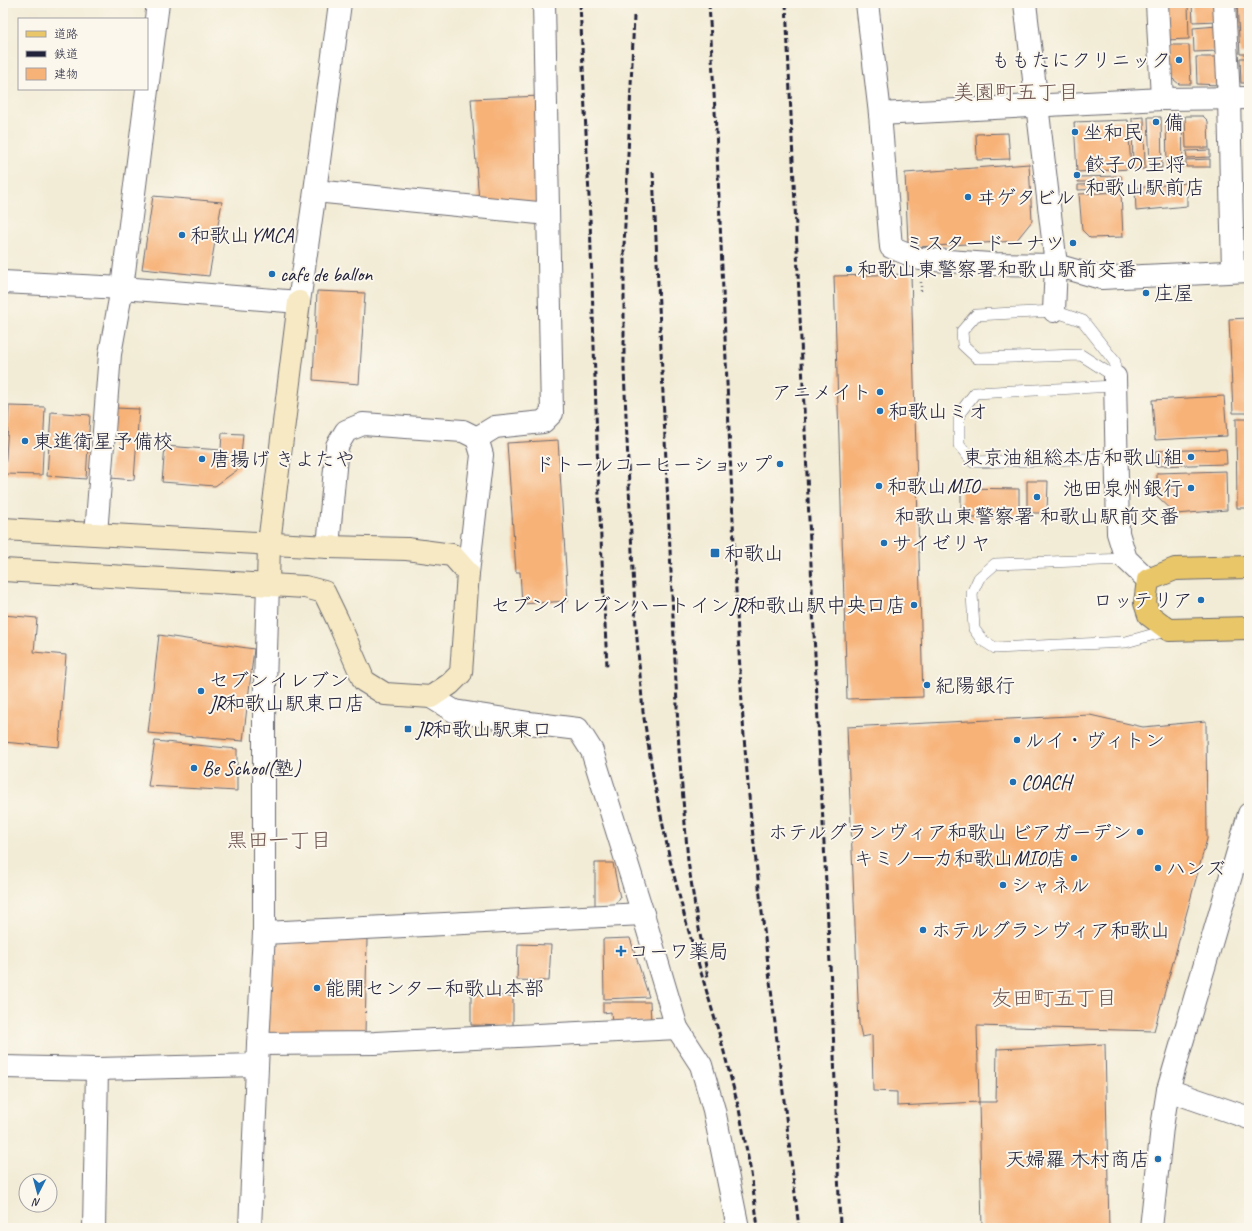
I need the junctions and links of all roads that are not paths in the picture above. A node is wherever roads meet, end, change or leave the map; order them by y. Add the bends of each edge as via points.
1 (158, 3) edge
2 (340, 3) edge
3 (544, 3) edge
4 (867, 3) edge
5 (1025, 3) edge
6 (1157, 3) edge
7 (1224, 3) edge
8 (148, 82) edge
9 (147, 90) edge
10 (1239, 98) edge
11 (1162, 100) junction
12 (1036, 106) junction
13 (880, 114) junction
14 (315, 191) junction
15 (548, 214) junction
16 (1056, 265) junction
17 (1241, 271) edge
18 (3, 282) edge
19 (122, 288) junction
20 (299, 302) junction
21 (1054, 311) junction
22 (1115, 382) junction
23 (477, 438) junction
24 (1117, 458) junction
25 (3, 529) edge
26 (96, 534) junction
27 (269, 543) junction
28 (328, 547) junction
29 (1126, 559) junction
30 (1249, 567) edge
31 (3, 570) edge
32 (468, 573) junction
33 (1148, 580) junction
34 (268, 584) junction
35 (1249, 628) edge
36 (1170, 630) junction
37 (431, 697) junction
38 (1249, 814) edge
39 (643, 914) junction
40 (264, 933) junction
41 (677, 1028) junction
42 (258, 1044) junction
43 (257, 1065) junction
44 (3, 1067) edge
45 (97, 1069) junction
46 (1168, 1090) junction
47 (1249, 1118) edge
48 (94, 1228) edge
49 (250, 1228) edge
50 (738, 1228) edge
51 (1151, 1228) edge

1 - 8 street
2 - 14 street
3 - 15 street
4 - 13 street
5 - 12 street
6 - 11 street
7 - 10 street
9 - 19 street
10 - 11 street
10 - 17 street
11 - 12 street
12 - 13 street
12 - 16 street
13 - 16 street via 891,248 920,259
14 - 15 street
14 - 20 street
15 - 23 street via 552,413 543,422 495,428
16 - 17 street via 1101,278
16 - 21 street
18 - 19 street
19 - 20 street
19 - 26 street via 110,354
20 - 27 street
21 - 22 lane via 1083,321 1115,362
21 - 22 lane via 976,315 962,331 963,345 977,358 1081,355
22 - 24 street
22 - 24 lane via 975,393 959,414 959,446 973,462
23 - 28 street via 463,431 363,424 346,431 337,446
23 - 32 street via 482,454
24 - 29 street via 1118,533
25 - 26 street
26 - 27 street
27 - 28 street
27 - 34 street
28 - 32 street via 407,549 452,556
29 - 33 street
29 - 36 lane via 995,564 979,578 972,593 974,629 982,640 995,648 1126,642
30 - 33 main road via 1175,569
31 - 34 street
32 - 37 street via 461,673
33 - 36 main road via 1145,603 1149,615
34 - 37 street via 305,587 324,592 364,681 385,694
34 - 40 street via 264,718
35 - 36 main road
37 - 39 street via 454,711 578,729 592,751
38 - 46 street
39 - 40 street
39 - 41 street
40 - 42 street
41 - 42 street via 375,1044
41 - 50 street via 701,1065 714,1110
42 - 43 street
43 - 45 street
43 - 49 street
44 - 45 street
45 - 48 street
46 - 47 street
46 - 51 street

